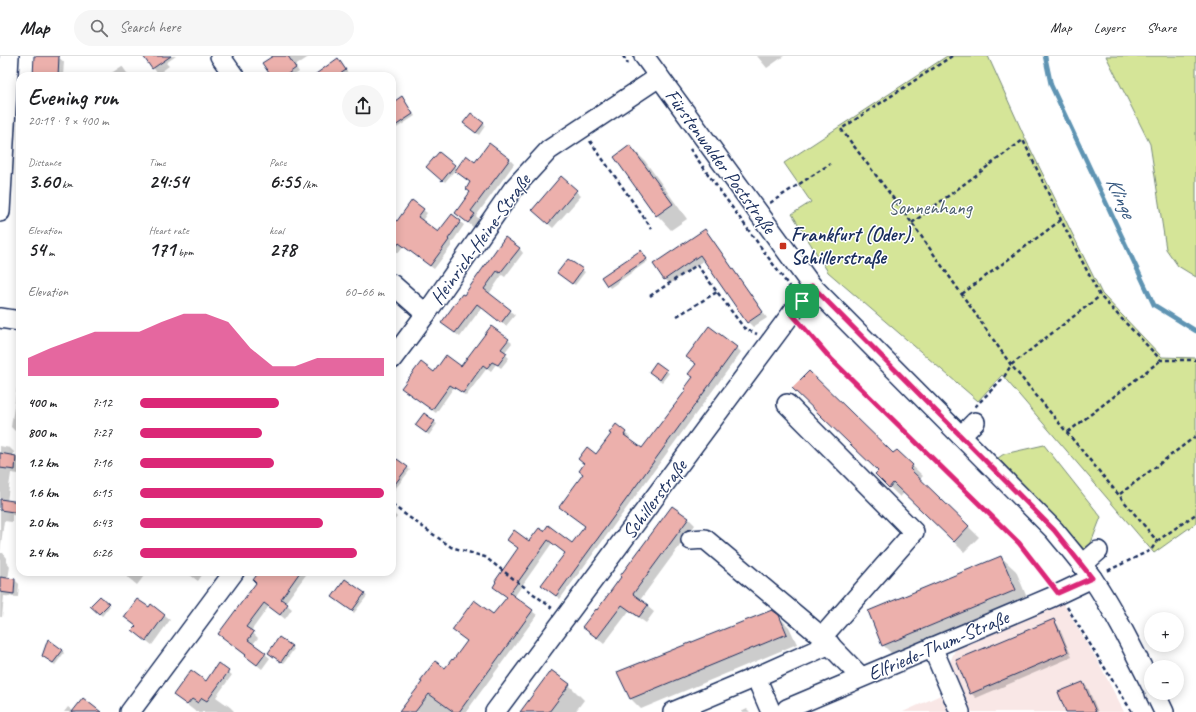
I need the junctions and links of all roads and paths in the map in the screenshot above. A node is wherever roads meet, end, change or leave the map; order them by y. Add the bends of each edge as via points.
1 (9, 56) edge
2 (220, 56) edge
3 (623, 56) edge
4 (644, 56) edge
5 (952, 56) edge
6 (231, 72) edge
7 (652, 82) junction
8 (581, 129) junction
9 (689, 148) dead end
10 (830, 164) dead end
11 (774, 200) dead end
12 (0, 212) edge
13 (1061, 220) junction
14 (912, 224) junction
15 (652, 229) dead end
16 (396, 288) edge
17 (717, 292) junction
18 (962, 294) junction
19 (650, 296) dead end
20 (1100, 296) junction
21 (802, 300) junction
22 (426, 314) junction
23 (677, 316) dead end
24 (0, 318) edge
25 (16, 320) edge
26 (772, 340) junction
27 (396, 354) edge
28 (1161, 360) junction
29 (1196, 360) edge
30 (1011, 365) junction
31 (787, 404) dead end
32 (969, 429) junction
33 (1068, 432) junction
34 (1196, 436) edge
35 (1120, 494) junction
36 (396, 508) edge
37 (1196, 514) edge
38 (691, 540) dead end
39 (1157, 541) junction
40 (1098, 551) dead end
41 (1087, 571) junction
42 (231, 576) edge
43 (1058, 593) junction
44 (565, 618) junction
45 (826, 640) junction
46 (932, 647) junction
47 (1144, 672) edge
48 (756, 677) junction
49 (861, 677) junction
50 (1158, 700) edge
51 (130, 712) edge
52 (495, 712) edge
53 (673, 712) edge
54 (771, 712) edge
55 (785, 712) edge
56 (960, 712) edge
57 (1132, 712) edge
58 (1164, 712) edge

1 - 12 street
2 - 6 street
3 - 7 path
4 - 7 street, Fürstenwalder Poststraße
5 - 14 path via 841,129
7 - 8 street, Heinrich-Heine-Straße
7 - 21 street, Fürstenwalder Poststraße
8 - 15 path
8 - 22 street, Heinrich-Heine-Straße via 549,150 513,189
9 - 21 path via 790,289
10 - 11 path
13 - 14 path via 1024,140
13 - 18 path
13 - 20 path
14 - 18 path
16 - 22 street
17 - 19 path via 697,265
17 - 23 path
17 - 26 path via 744,328
18 - 30 path
20 - 28 path
20 - 30 path
21 - 26 street, Schillerstraße
21 - 32 street, Fürstenwalder Poststraße
21 - 43 path via 831,359 1019,543
22 - 27 street, Heinrich-Heine-Straße
24 - 25 street
26 - 44 street, Schillerstraße
28 - 29 path
28 - 33 path
30 - 32 path via 1004,377 970,412
30 - 33 path
31 - 45 street via 914,532
32 - 41 street, Fürstenwalder Poststraße
33 - 35 path
34 - 35 path
35 - 39 path
36 - 44 path via 451,547 486,557
37 - 39 path
38 - 45 street via 705,539
39 - 41 path via 1151,550
40 - 41 street, Elfriede-Thum-Straße
41 - 43 street, Elfriede-Thum-Straße
41 - 47 street, Fürstenwalder Poststraße via 1119,622
42 - 51 street
43 - 46 street, Elfriede-Thum-Straße
43 - 57 path
44 - 52 street, Schillerstraße
45 - 48 street
45 - 49 street
46 - 49 street, Elfriede-Thum-Straße
46 - 56 street
48 - 53 street
48 - 54 street
49 - 55 street, Elfriede-Thum-Straße
50 - 58 street

